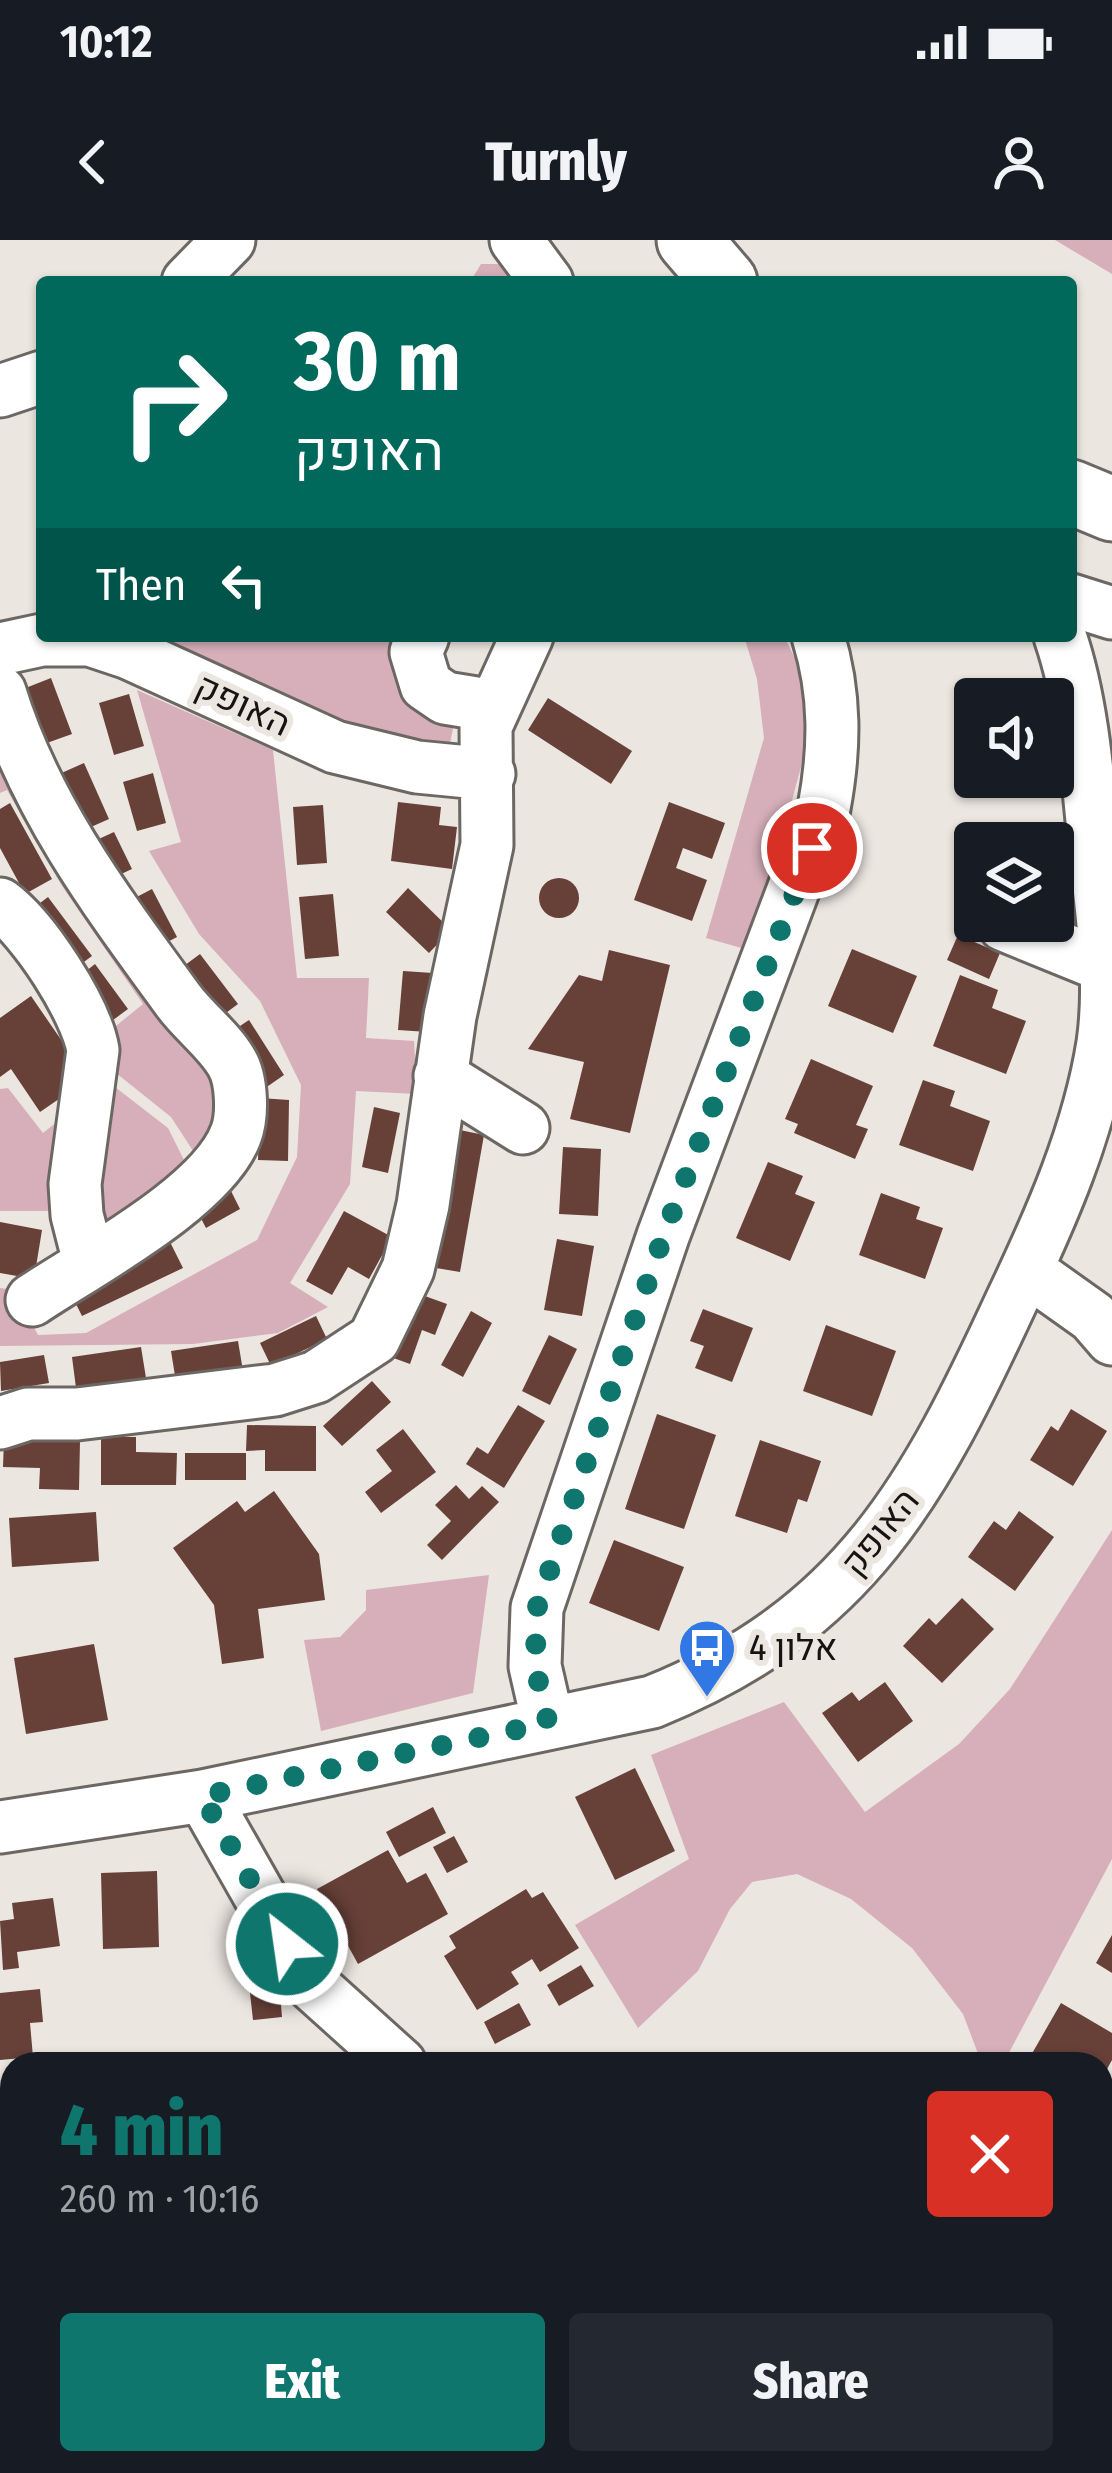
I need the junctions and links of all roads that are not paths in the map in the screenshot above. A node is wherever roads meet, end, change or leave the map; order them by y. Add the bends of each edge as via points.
1 (229, 240) edge
2 (517, 240) edge
3 (689, 240) edge
4 (726, 240) edge
5 (194, 276) edge
6 (543, 276) edge
7 (720, 276) edge
8 (725, 276) edge
9 (36, 379) edge
10 (0, 391) edge
11 (1077, 494) edge
12 (1112, 508) edge
13 (1077, 602) edge
14 (1112, 613) edge
15 (36, 641) edge
16 (96, 642) edge
17 (420, 642) edge
18 (524, 642) edge
19 (819, 642) edge
20 (1062, 642) edge
21 (0, 649) edge
22 (0, 692) edge
23 (494, 706) junction
24 (489, 774) junction
25 (0, 904) edge
26 (1046, 942) edge
27 (1110, 968) edge
28 (440, 1076) junction
29 (524, 1128) dead end
30 (89, 1262) junction
31 (1027, 1270) junction
32 (32, 1300) dead end
33 (1112, 1339) edge
34 (0, 1424) edge
35 (548, 1723) junction
36 (202, 1796) junction
37 (0, 1827) edge
38 (387, 2052) edge

1 - 5 street
2 - 6 street
3 - 7 main road
4 - 8 street
9 - 10 street
11 - 12 main road
13 - 14 street
15 - 21 street, האופק
16 - 24 street, האופק via 335,747
17 - 23 street via 425,686
18 - 23 street
19 - 35 street via 833,708 824,808 663,1237 537,1608 535,1666
20 - 27 street, האופק
22 - 30 street via 15,742 62,832 186,1012 232,1063 240,1090 236,1133 214,1168 173,1207
23 - 24 street via 486,726
24 - 28 street via 487,845
25 - 30 street via 52,965 90,1033 75,1184
26 - 27 street
27 - 31 street, האופק via 1093,1096
28 - 29 street
28 - 34 street via 408,1269 374,1339 316,1378 275,1390 28,1414
30 - 32 street
31 - 33 street
31 - 35 street, האופק via 920,1484 809,1611 688,1688
35 - 36 street, האופק
36 - 37 street, האופק
36 - 38 street via 308,1981

